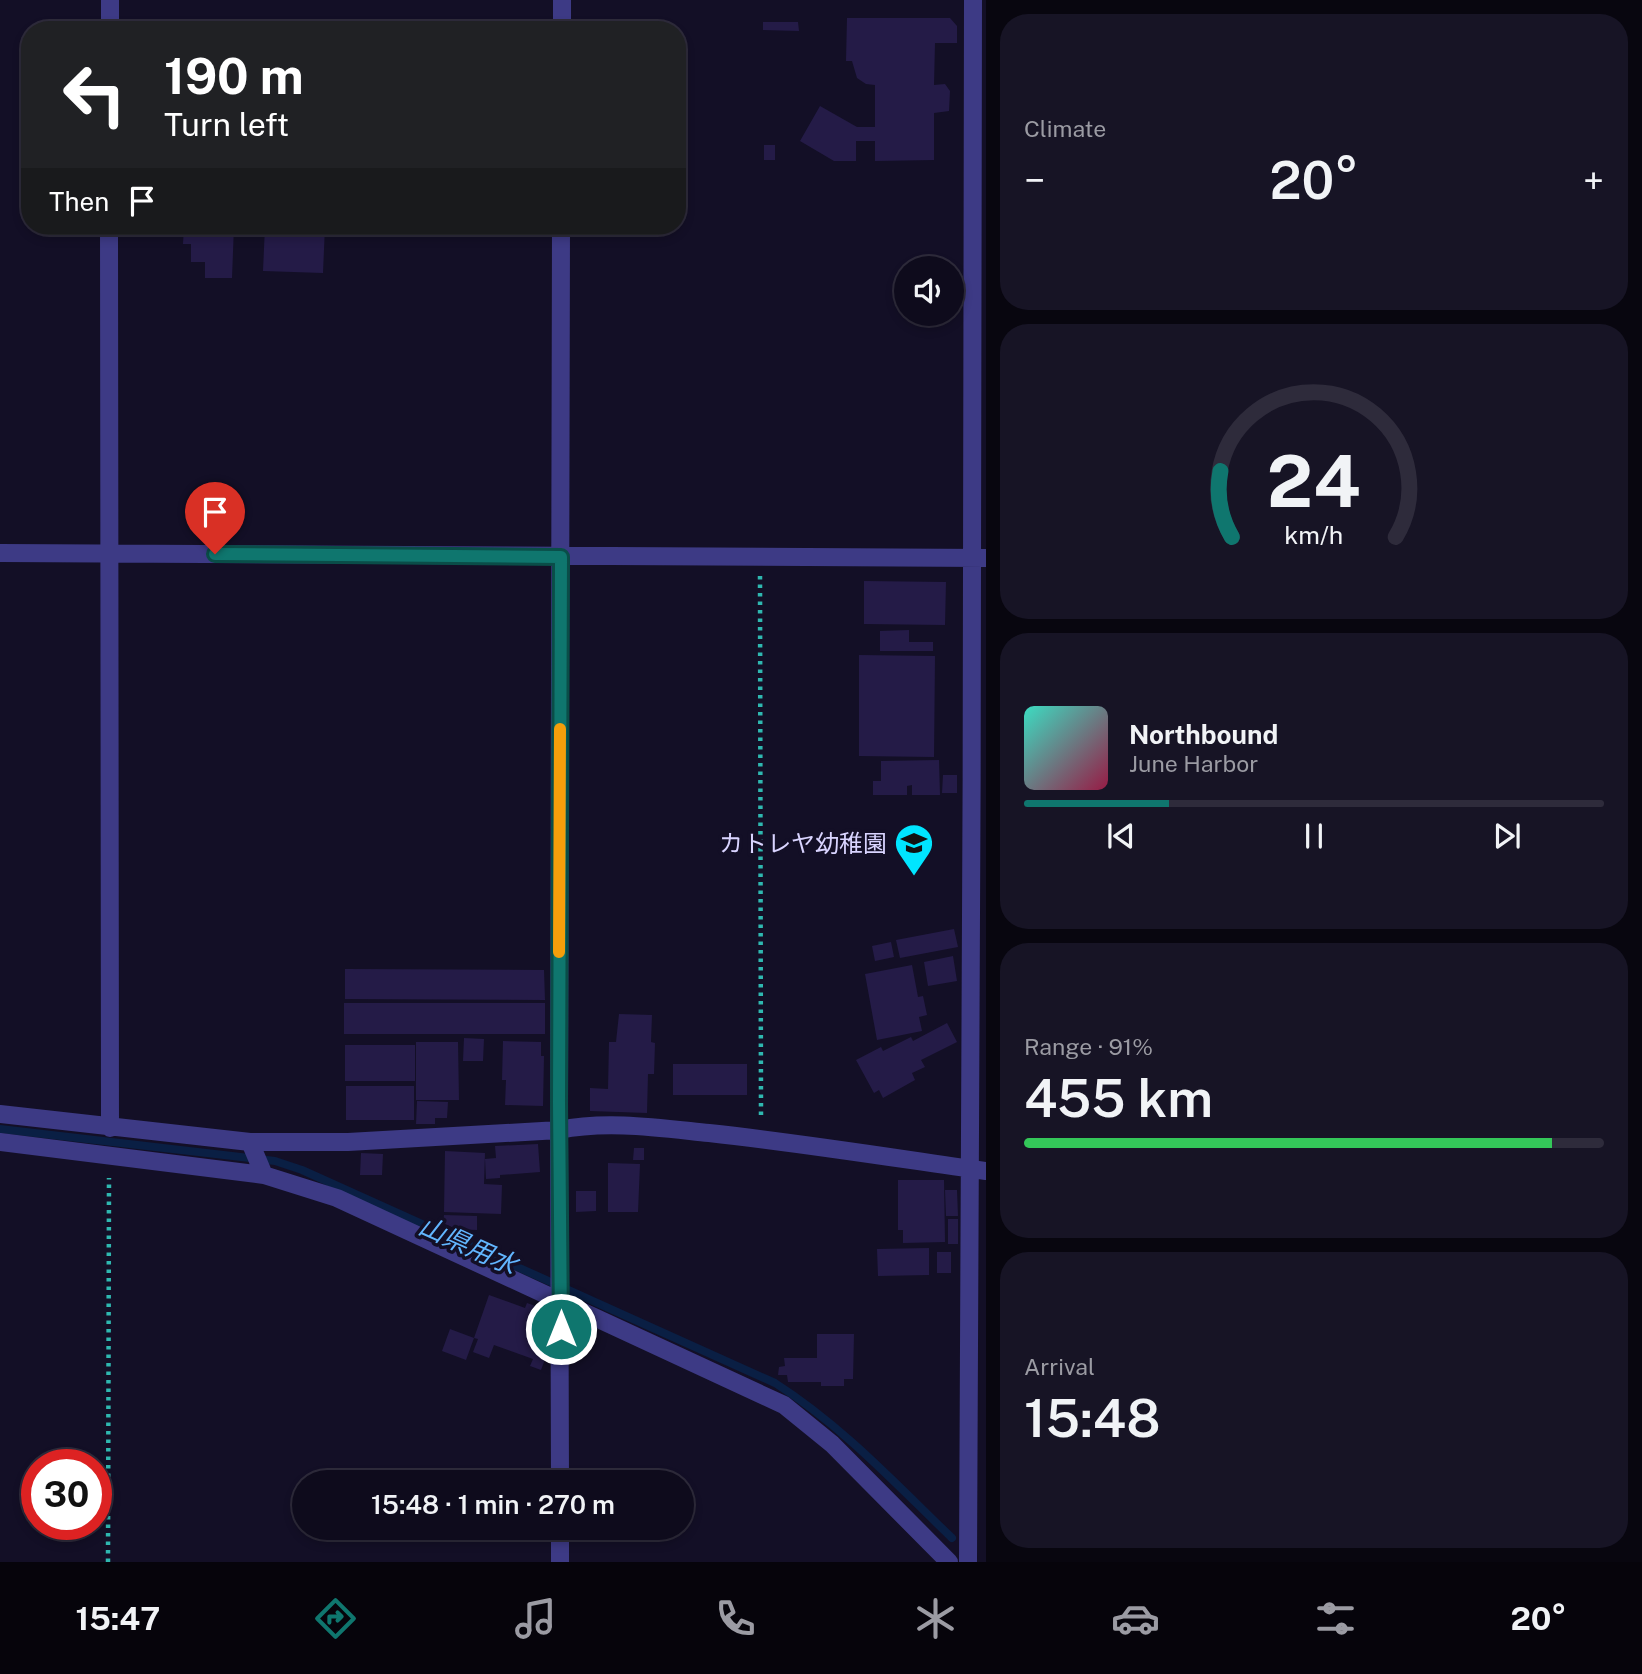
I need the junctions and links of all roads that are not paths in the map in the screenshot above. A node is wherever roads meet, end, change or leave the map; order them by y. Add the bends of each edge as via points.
1 (110, 0) edge
2 (562, 0) edge
3 (973, 0) edge
4 (110, 21) edge
5 (562, 21) edge
6 (109, 235) edge
7 (561, 235) edge
8 (978, 337) edge
9 (0, 553) edge
10 (108, 553) junction
11 (561, 557) junction
12 (978, 558) edge
13 (0, 1114) edge
14 (110, 1128) junction
15 (559, 1130) junction
16 (0, 1142) edge
17 (250, 1142) junction
18 (979, 1170) edge
19 (264, 1175) junction
20 (561, 1303) junction
21 (560, 1470) edge
22 (560, 1540) edge
23 (560, 1562) edge
24 (949, 1562) edge
25 (968, 1562) edge

1 - 4 street
2 - 5 street
3 - 8 street
6 - 10 street
7 - 11 street
8 - 12 street
9 - 10 street
10 - 11 street
10 - 14 street
11 - 12 street
11 - 15 street
12 - 18 street
13 - 14 street
14 - 17 street
15 - 17 street via 348,1142
15 - 18 street via 577,1126 658,1128
15 - 20 street
16 - 19 street
17 - 19 street
18 - 25 street
19 - 20 street via 337,1198
20 - 21 street
20 - 24 street via 784,1405 832,1444
22 - 23 street

